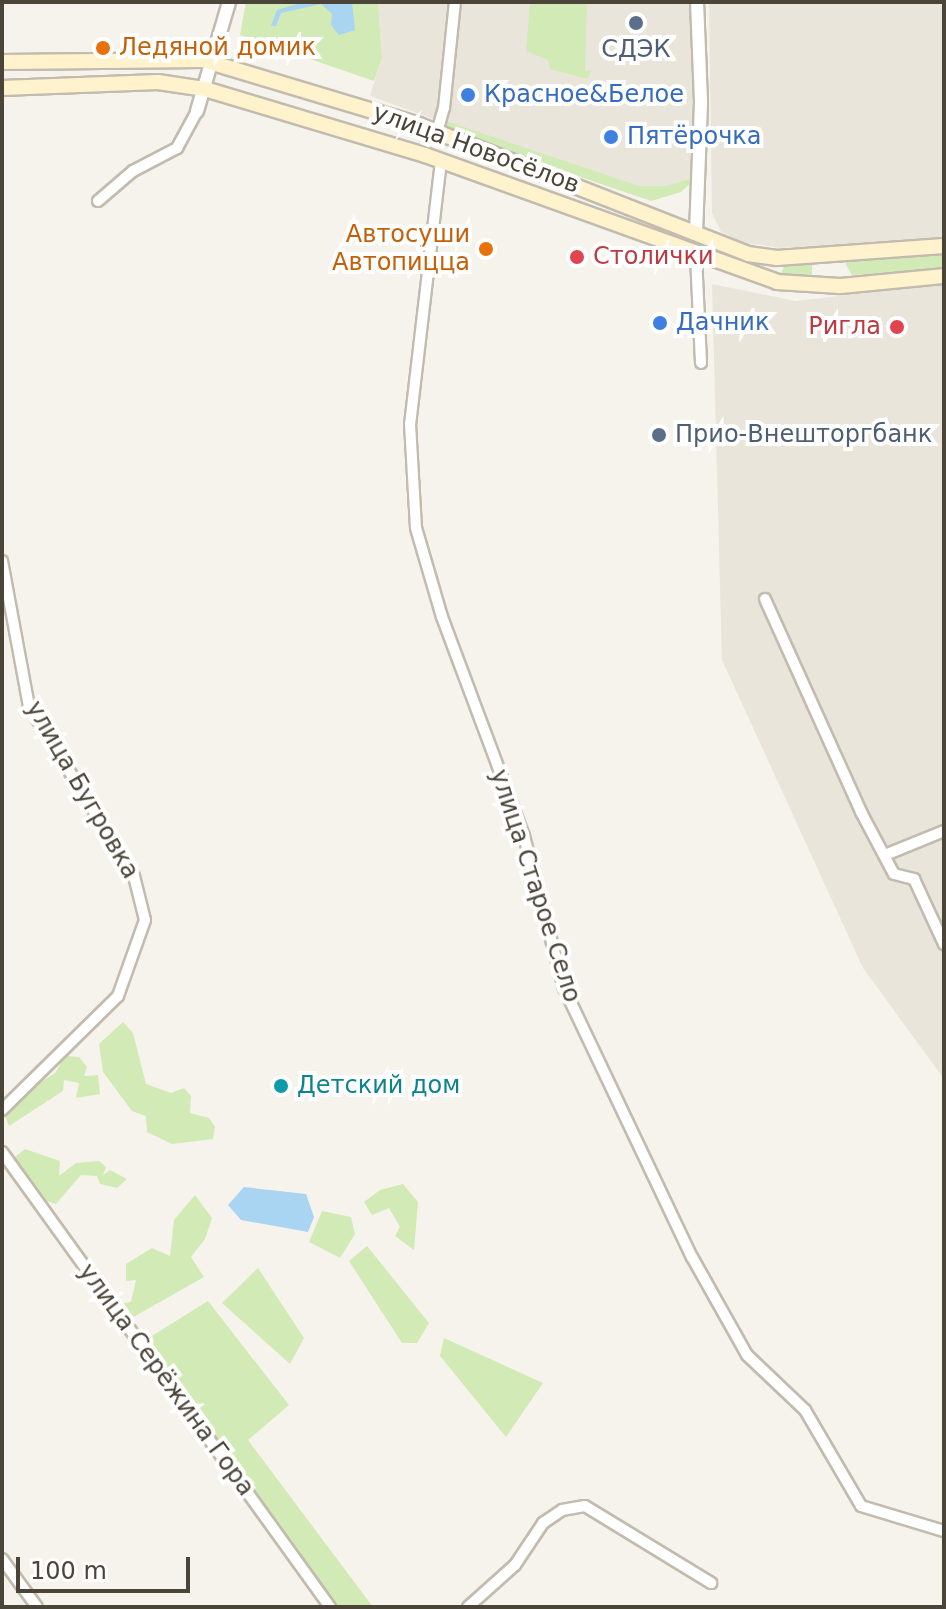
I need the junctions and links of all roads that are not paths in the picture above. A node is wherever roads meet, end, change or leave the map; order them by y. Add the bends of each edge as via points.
1 (229, 2) edge
2 (455, 2) edge
3 (697, 2) edge
4 (2, 62) edge
5 (214, 63) junction
6 (2, 88) edge
7 (205, 89) junction
8 (197, 111) joint
9 (437, 132) junction
10 (441, 161) junction
11 (98, 201) dead end
12 (696, 233) junction
13 (944, 246) edge
14 (696, 256) junction
15 (944, 276) edge
16 (701, 363) dead end
17 (2, 561) edge
18 (765, 599) dead end
19 (944, 831) edge
20 (885, 855) junction
21 (944, 944) edge
22 (2, 1110) edge
23 (2, 1152) edge
24 (944, 1531) edge
25 (2, 1559) edge
26 (711, 1583) dead end
27 (37, 1607) edge
28 (330, 1607) edge
29 (468, 1607) edge

1 - 5 street
2 - 9 street
3 - 12 street
4 - 5 main road, улица Новосёлов via 158,58
5 - 7 street
5 - 9 main road, улица Новосёлов
6 - 7 main road, улица Новосёлов via 158,82
7 - 8 street
7 - 10 main road, улица Новосёлов
8 - 11 street via 177,148 133,171
9 - 12 main road, улица Новосёлов
10 - 14 main road, улица Новосёлов
10 - 24 street, улица Старое Село via 410,424 416,528 442,617 524,836 564,988 692,1257 747,1355 805,1410 861,1506
12 - 13 main road, улица Новосёлов via 748,254 777,258
14 - 15 main road, улица Новосёлов via 797,286
14 - 16 street
17 - 22 street, улица Бугровка via 29,706 134,876 145,920 118,996
18 - 20 street
19 - 20 street
20 - 21 street via 894,874 914,879
23 - 28 street, улица Серёжина Гора
25 - 27 street
26 - 29 street via 585,1506 562,1510 543,1523 515,1565

